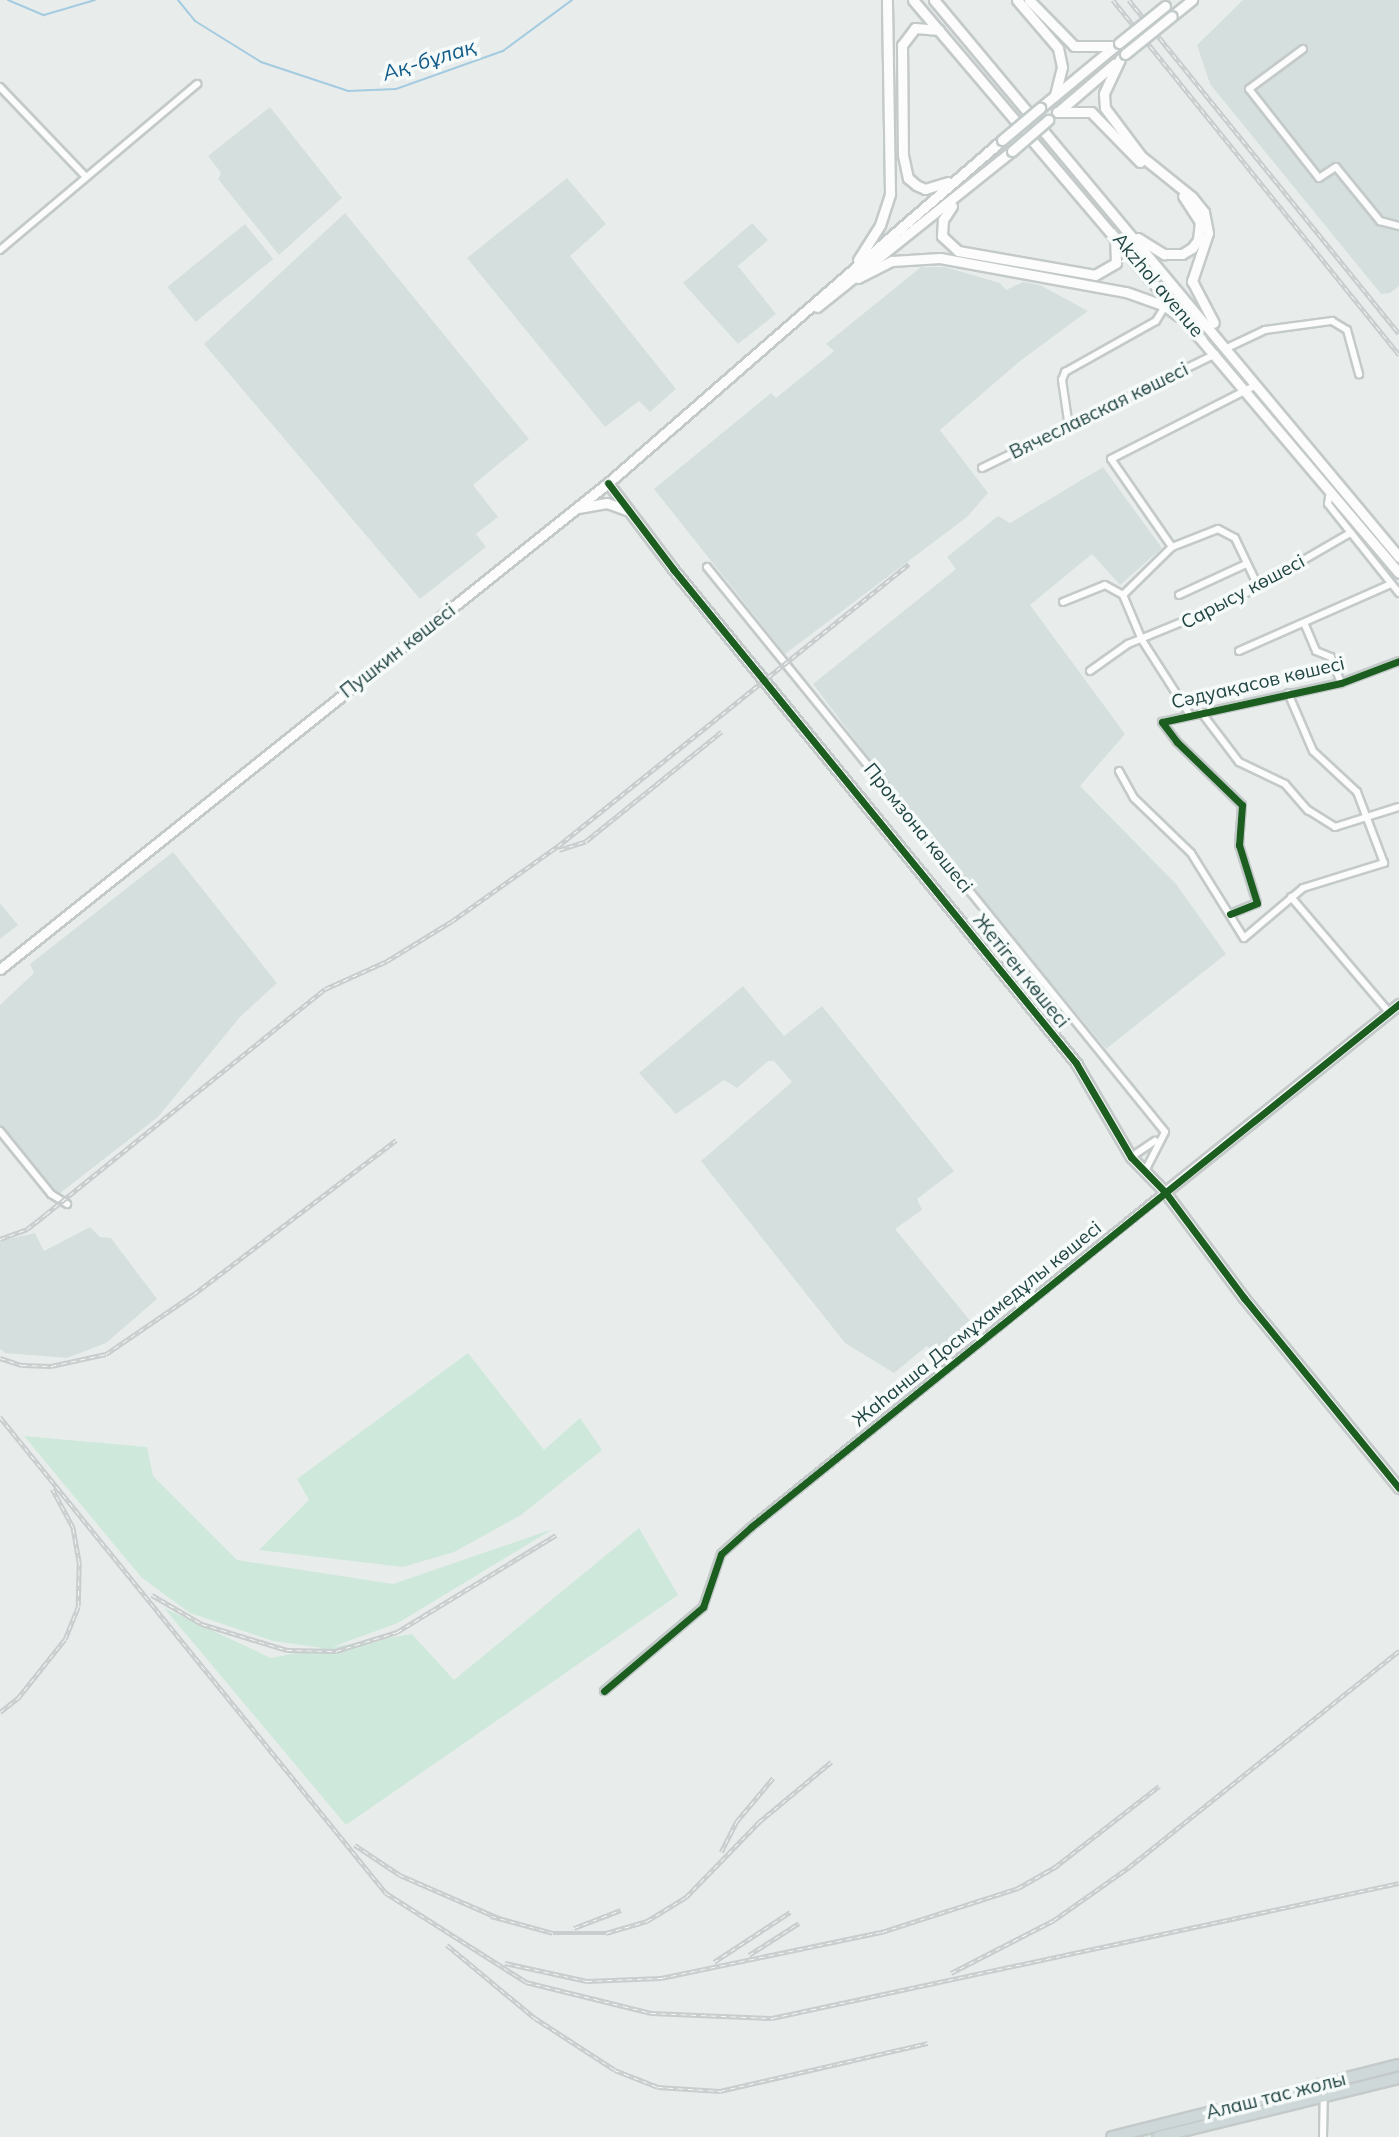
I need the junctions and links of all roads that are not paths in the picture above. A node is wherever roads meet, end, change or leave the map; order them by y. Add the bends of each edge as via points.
1 (887, 0) edge
2 (913, 0) edge
3 (934, 0) edge
4 (940, 0) edge
5 (1017, 0) edge
6 (1029, 0) edge
7 (1192, 0) edge
8 (1169, 3) edge
9 (951, 20) junction
10 (939, 30) junction
11 (1117, 44) junction
12 (1303, 49) dead end
13 (1123, 56) junction
14 (197, 85) dead end
15 (0, 87) edge
16 (1055, 96) junction
17 (1057, 112) junction
18 (86, 177) junction
19 (956, 179) junction
20 (959, 196) junction
21 (1399, 226) edge
22 (1113, 232) junction
23 (1134, 236) junction
24 (0, 250) edge
25 (853, 268) junction
26 (859, 278) junction
27 (1165, 306) junction
28 (791, 326) junction
29 (1196, 330) junction
30 (1219, 338) junction
31 (1227, 348) junction
32 (1216, 354) junction
33 (1359, 374) dead end
34 (1251, 387) junction
35 (1069, 427) junction
36 (982, 468) dead end
37 (608, 482) junction
38 (1330, 490) junction
39 (573, 509) junction
40 (629, 511) junction
41 (1350, 533) junction
42 (1172, 547) junction
43 (1399, 557) edge
44 (1246, 564) junction
45 (707, 567) dead end
46 (1399, 573) edge
47 (1391, 584) junction
48 (1258, 586) junction
49 (1399, 593) edge
50 (1123, 595) junction
51 (1179, 596) dead end
52 (1063, 602) dead end
53 (1305, 625) junction
54 (1142, 640) junction
55 (1239, 651) dead end
56 (1399, 661) edge
57 (1090, 671) dead end
58 (1341, 683) junction
59 (1288, 693) junction
60 (1201, 712) junction
61 (1190, 715) junction
62 (1119, 771) dead end
63 (1399, 807) edge
64 (1369, 818) junction
65 (1291, 897) junction
66 (1256, 903) junction
67 (1230, 914) junction
68 (1265, 917) junction
69 (0, 969) edge
70 (1399, 1004) edge
71 (1389, 1012) junction
72 (0, 1131) edge
73 (1157, 1140) junction
74 (1131, 1157) junction
75 (1144, 1171) junction
76 (1165, 1192) junction
77 (67, 1204) dead end
78 (1399, 1488) edge
79 (604, 1691) dead end
80 (1399, 2065) edge
81 (1399, 2078) edge
82 (1324, 2084) junction
83 (1323, 2096) junction
84 (1112, 2137) edge
85 (1158, 2137) edge
86 (1324, 2137) edge

1 - 25 main road via 890,194 877,232
2 - 10 main road, Akzhol avenue
3 - 9 main road, Akzhol avenue
4 - 9 main road
5 - 16 main road via 1058,48 1062,66
6 - 11 main road via 1074,46
7 - 13 main road, bridge
8 - 11 main road, bridge
9 - 23 main road, Akzhol avenue
10 - 19 main road via 915,29 902,45 905,170 908,178 925,189
10 - 22 main road, Akzhol avenue
11 - 16 main road
12 - 21 street via 1249,89 1319,178 1336,167 1380,221
13 - 17 main road
13 - 30 main road via 1104,94 1105,108 1141,156 1204,212 1208,233 1192,281
14 - 18 street
15 - 18 street
16 - 19 main road, bridge
17 - 20 main road, bridge
17 - 23 main road via 1091,111 1138,160 1189,202 1200,222 1198,240 1182,254 1164,254
18 - 24 street
19 - 25 main road
20 - 22 main road via 941,228 946,243 958,251 1095,275 1116,263
20 - 26 main road
22 - 29 main road, Akzhol avenue
23 - 30 main road, Akzhol avenue
25 - 28 main road
26 - 27 main road via 892,261 931,257 1126,292
26 - 28 main road
27 - 29 main road
27 - 35 street via 1156,321 1065,372 1062,380
28 - 37 main road, Пушкин көшесі
29 - 32 main road, Akzhol avenue
30 - 31 main road, Akzhol avenue
31 - 33 street via 1265,330 1332,321 1347,330
31 - 34 main road, Akzhol avenue
32 - 34 main road, Akzhol avenue
32 - 35 street, Вячеславская көшесі
34 - 38 main road, Akzhol avenue
34 - 42 street via 1111,459
34 - 43 main road, Akzhol avenue
35 - 36 street, Вячеславская көшесі
37 - 39 main road, Пушкин көшесі
37 - 40 main road, Жетіген көшесі
38 - 41 street via 1328,504
38 - 46 main road, Akzhol avenue
39 - 40 main road via 607,503
39 - 69 main road, Пушкин көшесі
40 - 74 main road, Жетіген көшесі via 1076,1063
41 - 47 street
41 - 48 street, Сарысу көшесі
42 - 44 street via 1218,529 1235,538
42 - 50 street
44 - 48 street
44 - 51 street
45 - 73 street, Промзона көшесі via 1165,1132
47 - 49 street
47 - 53 street
48 - 54 street, Сарысу көшесі via 1194,621
50 - 52 street via 1105,585
50 - 54 street
53 - 55 street
53 - 58 street via 1316,651 1331,657
54 - 57 street, Сарысу көшесі
54 - 61 street
56 - 58 street, Сәдуақасов көшесі
58 - 59 street, Сәдуақасов көшесі
59 - 60 street, Сәдуақасов көшесі
59 - 64 street via 1309,744 1352,785
60 - 61 street, Сәдуақасов көшесі
60 - 64 street via 1239,762 1284,784 1308,810 1335,827
61 - 66 street, Сәдуақасов көшесі via 1162,722 1242,805 1239,845
62 - 67 street via 1134,798 1191,853
63 - 64 street
64 - 65 street via 1384,863 1303,888
65 - 68 street
65 - 71 street
66 - 67 street
66 - 68 street
67 - 68 street via 1244,938
70 - 71 main road, Жаһанша Досмұхамедұлы көшесі
71 - 76 main road, Жаһанша Досмұхамедұлы көшесі
72 - 77 street via 51,1194
73 - 74 street
73 - 75 street
74 - 75 main road, Жетіген көшесі
75 - 76 main road, Жетіген көшесі
76 - 78 main road, Жетіген көшесі via 1244,1298
76 - 79 street, Жаһанша Досмұхамедұлы көшесі via 751,1527 721,1554 703,1607
80 - 82 main road, Алаш тас жолы
81 - 83 main road, Алаш тас жолы
82 - 83 street
82 - 84 main road, Алаш тас жолы
83 - 85 main road, Алаш тас жолы
83 - 86 street

